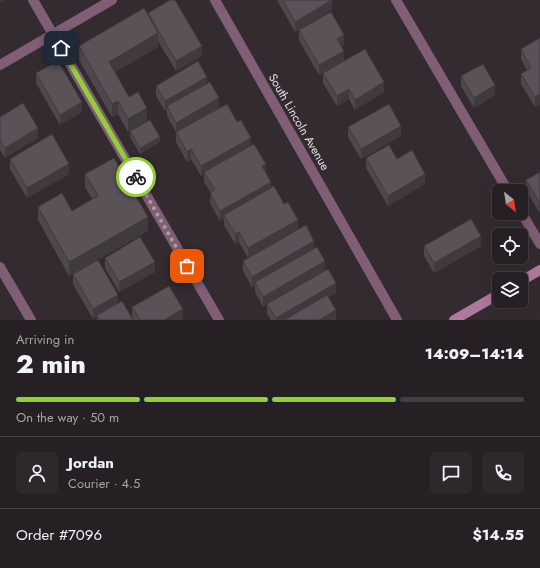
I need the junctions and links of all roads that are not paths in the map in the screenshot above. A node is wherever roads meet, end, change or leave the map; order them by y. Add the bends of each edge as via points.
1 (33, 0) edge
2 (112, 0) edge
3 (214, 0) edge
4 (396, 0) edge
5 (53, 34) junction
6 (0, 65) edge
7 (504, 184) edge
8 (526, 220) edge
9 (540, 244) edge
10 (0, 266) edge
11 (540, 270) edge
12 (528, 277) edge
13 (492, 298) edge
14 (30, 320) edge
15 (219, 320) edge
16 (397, 320) edge
17 (454, 320) edge

1 - 5 street
2 - 5 street
3 - 16 street, South Lincoln Avenue
4 - 7 street
5 - 6 street
5 - 15 street
8 - 9 street
10 - 14 street
11 - 12 street
13 - 17 street

